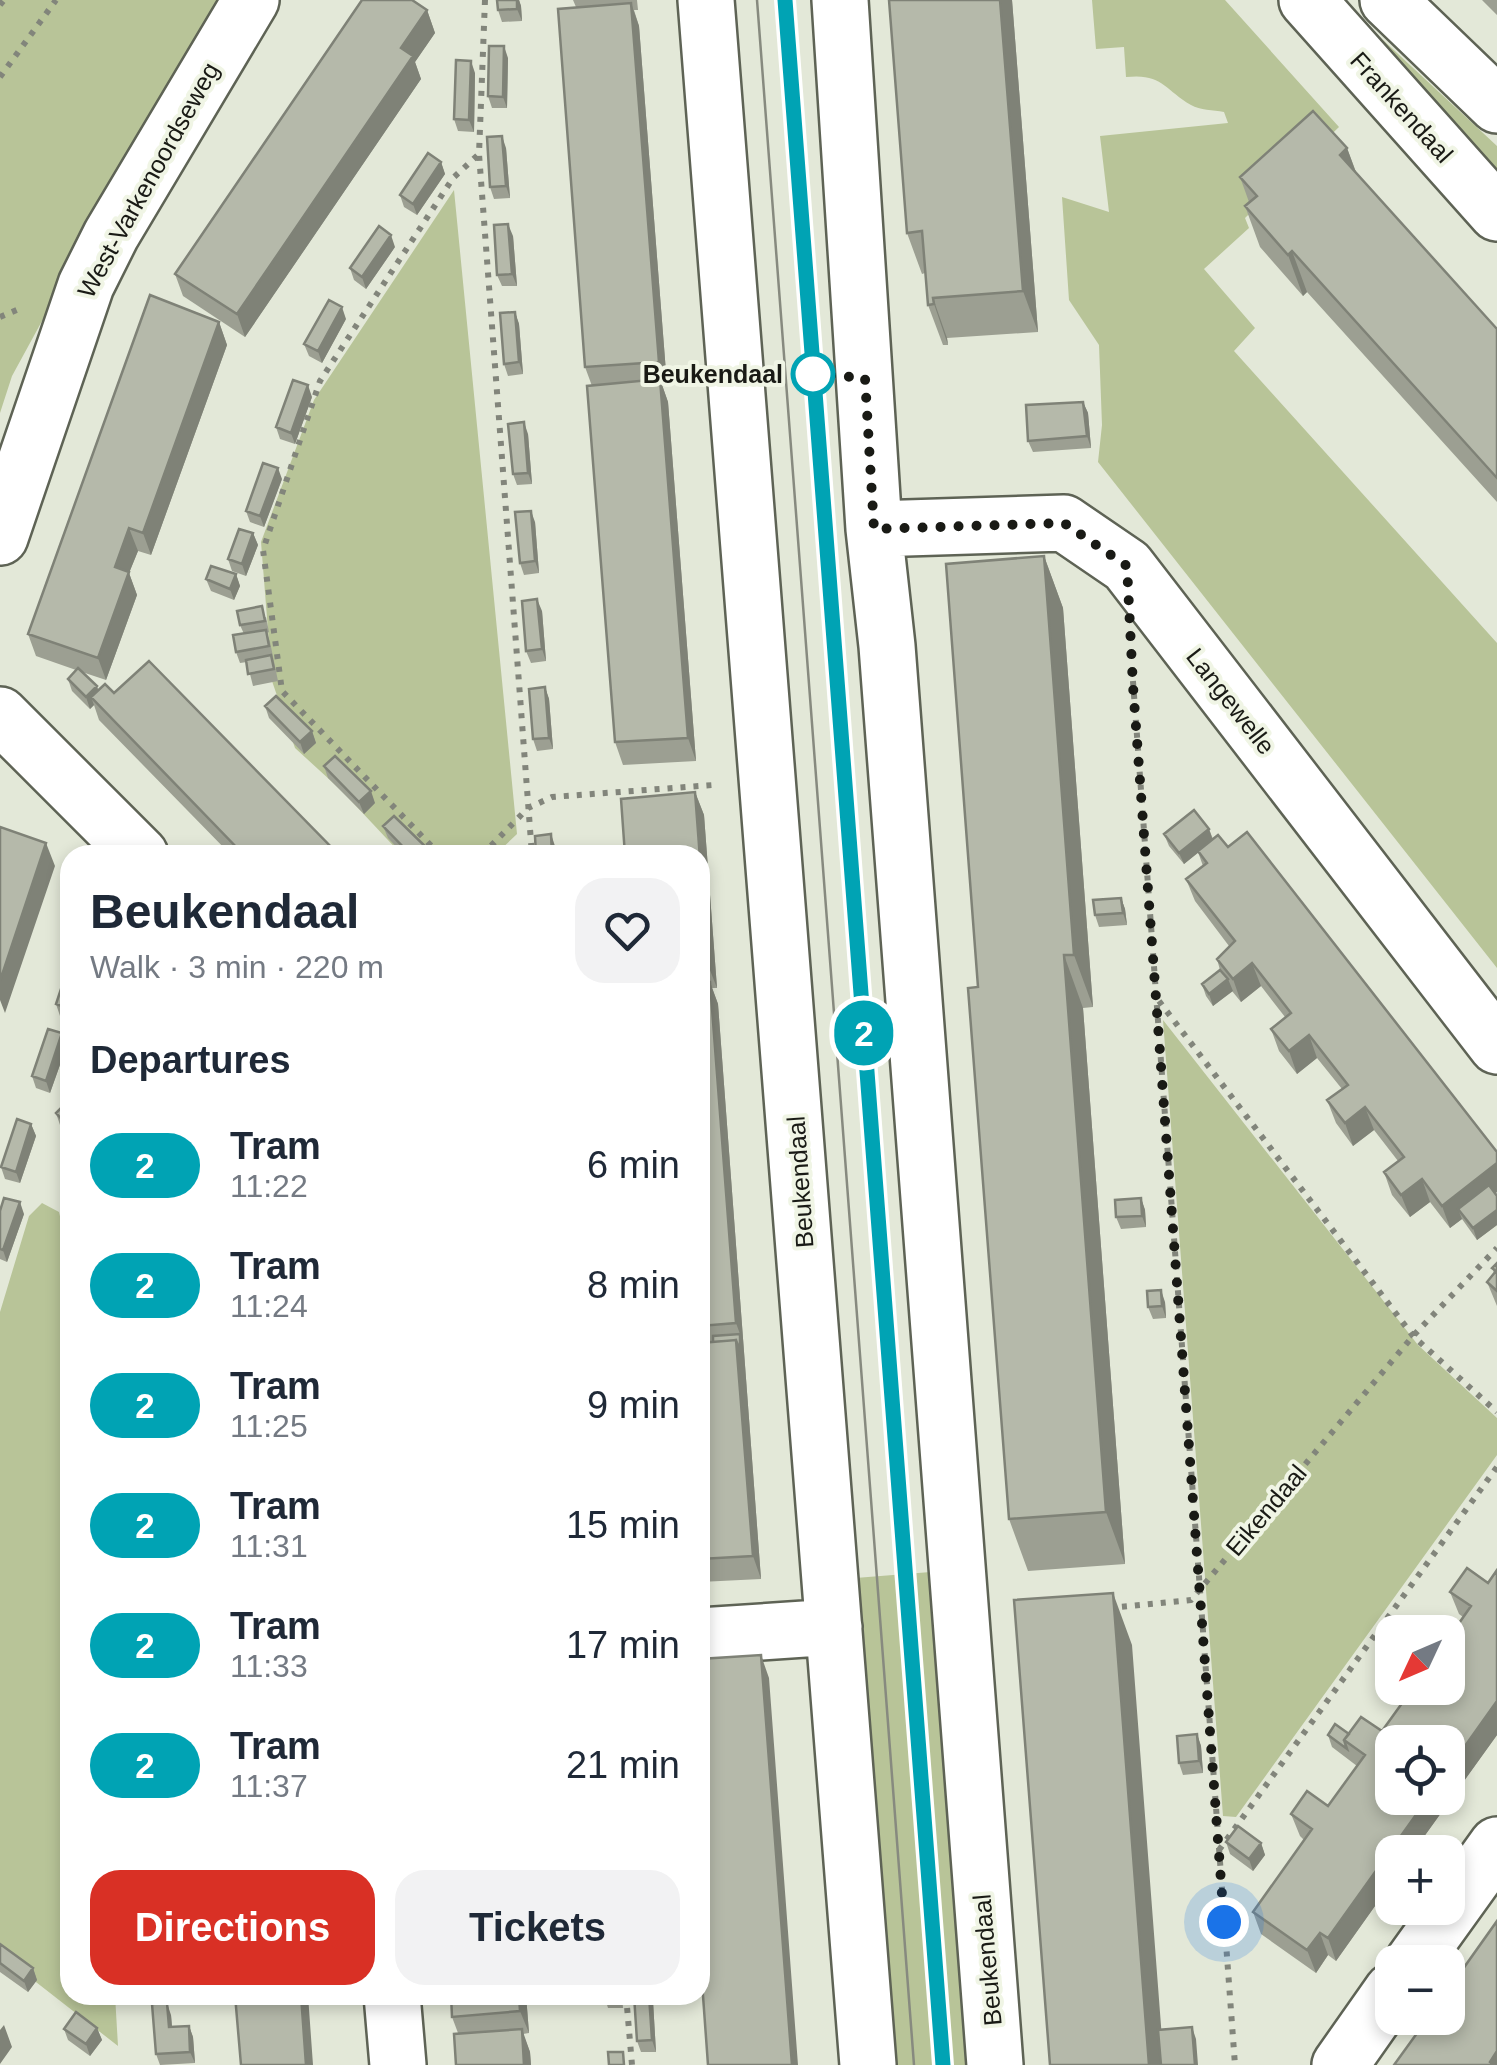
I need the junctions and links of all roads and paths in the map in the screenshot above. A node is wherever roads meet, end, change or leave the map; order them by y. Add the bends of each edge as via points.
1 (56, 0) edge
2 (250, 0) edge
3 (485, 0) edge
4 (706, 0) edge
5 (840, 0) edge
6 (1307, 0) edge
7 (1388, 0) edge
8 (0, 76) edge
9 (1497, 104) edge
10 (479, 154) junction
11 (1497, 214) edge
12 (874, 529) junction
13 (0, 537) edge
14 (1132, 666) dead end
15 (0, 715) edge
16 (769, 781) junction
17 (528, 808) junction
18 (130, 845) edge
19 (430, 845) edge
20 (492, 845) edge
21 (531, 845) edge
22 (1156, 998) junction
23 (1497, 1046) edge
24 (1497, 1248) edge
25 (1413, 1336) junction
26 (1497, 1412) edge
27 (1497, 1467) edge
28 (1200, 1588) junction
29 (1095, 1609) edge
30 (834, 1627) junction
31 (710, 1635) edge
32 (1497, 1845) edge
33 (1219, 1850) junction
34 (1425, 1945) edge
35 (393, 2005) edge
36 (627, 2005) edge
37 (1375, 2016) edge
38 (398, 2065) edge
39 (632, 2065) edge
40 (868, 2065) edge
41 (996, 2065) edge
42 (1235, 2065) edge
43 (1340, 2065) edge

1 - 8 path
2 - 13 street, West-Varkenoordseweg via 86,285
3 - 10 path
4 - 16 street, Beukendaal
5 - 12 street, Beukendaal
6 - 11 street, Frankendaal
7 - 9 street
10 - 17 path
10 - 19 path via 453,178 320,381 263,550 282,691
12 - 23 street, Langewelle via 1064,523 1127,566
12 - 41 street, Beukendaal
14 - 22 path
15 - 18 street
16 - 17 path via 552,798
16 - 30 street, Beukendaal
17 - 20 path
17 - 21 path
22 - 25 path
22 - 28 path
24 - 25 path, Eikendaal
25 - 26 path
25 - 28 path, Eikendaal
27 - 33 path
28 - 29 path via 1191,1600
28 - 33 path
30 - 31 street
30 - 40 street, Beukendaal
32 - 34 street
33 - 42 path
35 - 38 street
36 - 39 path
37 - 43 street

